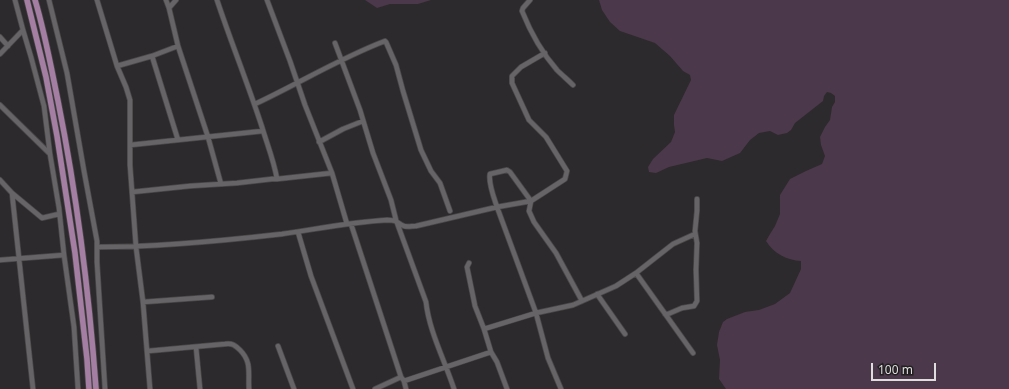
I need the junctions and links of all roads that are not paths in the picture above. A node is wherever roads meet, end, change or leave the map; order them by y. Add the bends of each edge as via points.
1 (15, 0) edge
2 (27, 0) edge
3 (35, 0) edge
4 (50, 0) edge
5 (97, 0) edge
6 (166, 0) edge
7 (176, 0) edge
8 (217, 0) edge
9 (267, 0) edge
10 (530, 0) edge
11 (169, 8) junction
12 (23, 30) junction
13 (0, 37) edge
14 (335, 43) dead end
15 (8, 46) junction
16 (178, 46) junction
17 (545, 53) junction
18 (0, 54) edge
19 (152, 56) junction
20 (342, 60) junction
21 (117, 66) junction
22 (298, 82) junction
23 (573, 85) dead end
24 (255, 104) junction
25 (0, 105) edge
26 (363, 121) junction
27 (263, 131) junction
28 (208, 137) junction
29 (178, 140) junction
30 (319, 142) junction
31 (130, 145) junction
32 (50, 154) junction
33 (332, 173) junction
34 (277, 179) junction
35 (0, 180) edge
36 (221, 184) junction
37 (132, 192) junction
38 (12, 193) junction
39 (531, 200) junction
40 (697, 200) dead end
41 (497, 207) junction
42 (450, 211) dead end
43 (59, 214) junction
44 (396, 220) junction
45 (349, 224) junction
46 (298, 232) junction
47 (695, 234) junction
48 (98, 247) junction
49 (136, 247) junction
50 (64, 255) junction
51 (18, 258) junction
52 (0, 260) edge
53 (469, 263) dead end
54 (636, 273) junction
55 (78, 284) junction
56 (68, 286) junction
57 (597, 294) junction
58 (212, 297) dead end
59 (582, 301) junction
60 (144, 302) junction
61 (536, 313) junction
62 (665, 314) junction
63 (484, 329) junction
64 (624, 334) dead end
65 (278, 346) dead end
66 (196, 347) junction
67 (148, 351) junction
68 (491, 352) junction
69 (693, 353) dead end
70 (446, 367) junction
71 (402, 379) junction
72 (33, 389) edge
73 (78, 389) edge
74 (89, 389) edge
75 (96, 389) edge
76 (105, 389) edge
77 (150, 389) edge
78 (200, 389) edge
79 (249, 389) edge
80 (294, 389) edge
81 (352, 389) edge
82 (374, 389) edge
83 (406, 389) edge
84 (454, 389) edge
85 (507, 389) edge
86 (561, 389) edge

1 - 12 street
2 - 55 main road via 53,109
3 - 75 main road via 65,136 86,280
4 - 48 street via 68,73
5 - 21 street
6 - 11 street
7 - 11 street
8 - 24 street
9 - 22 street
10 - 17 street via 522,11
11 - 16 street
12 - 15 street
12 - 32 street via 44,106
13 - 15 street
14 - 20 street
15 - 18 street
16 - 19 street
16 - 28 street
17 - 23 street via 557,70
17 - 39 street via 521,67 512,76 512,83 529,120 546,137 567,171 565,179
19 - 21 street
19 - 29 street
20 - 22 street
20 - 26 street
20 - 42 street via 384,41 387,43 421,150 440,183
21 - 31 street via 130,100
22 - 24 street
22 - 30 street
24 - 27 street
25 - 32 street
26 - 30 street
26 - 44 street
27 - 28 street
27 - 34 street
28 - 29 street
28 - 36 street
29 - 31 street
30 - 33 street
31 - 37 street
32 - 43 street
33 - 34 street
33 - 45 street
34 - 36 street
35 - 38 street
36 - 37 street
37 - 49 street
38 - 43 street via 42,218
38 - 51 street
39 - 41 street
39 - 41 street via 510,172 505,170 490,176
39 - 59 street via 529,211 534,222 556,253
40 - 47 street
41 - 44 street via 416,226 404,227
41 - 61 street
43 - 50 street
44 - 45 street
44 - 70 street
45 - 46 street
45 - 71 street
46 - 49 street
46 - 81 street via 311,276
47 - 54 street via 673,244
47 - 62 street via 698,301 694,306
48 - 49 street
48 - 76 street
49 - 60 street
50 - 51 street
50 - 56 street
51 - 52 street
51 - 72 street
53 - 63 street via 467,267
54 - 57 street
54 - 62 street
55 - 56 street
55 - 74 main road
56 - 73 street
57 - 59 street
57 - 64 street
58 - 60 street
59 - 61 street
60 - 67 street
61 - 63 street
61 - 86 street via 548,358
62 - 69 street
63 - 68 street
65 - 80 street
66 - 67 street
66 - 78 street
66 - 79 street via 230,344 237,347 248,361
67 - 77 street
68 - 70 street
68 - 85 street
70 - 71 street
70 - 84 street
71 - 82 street
71 - 83 street

